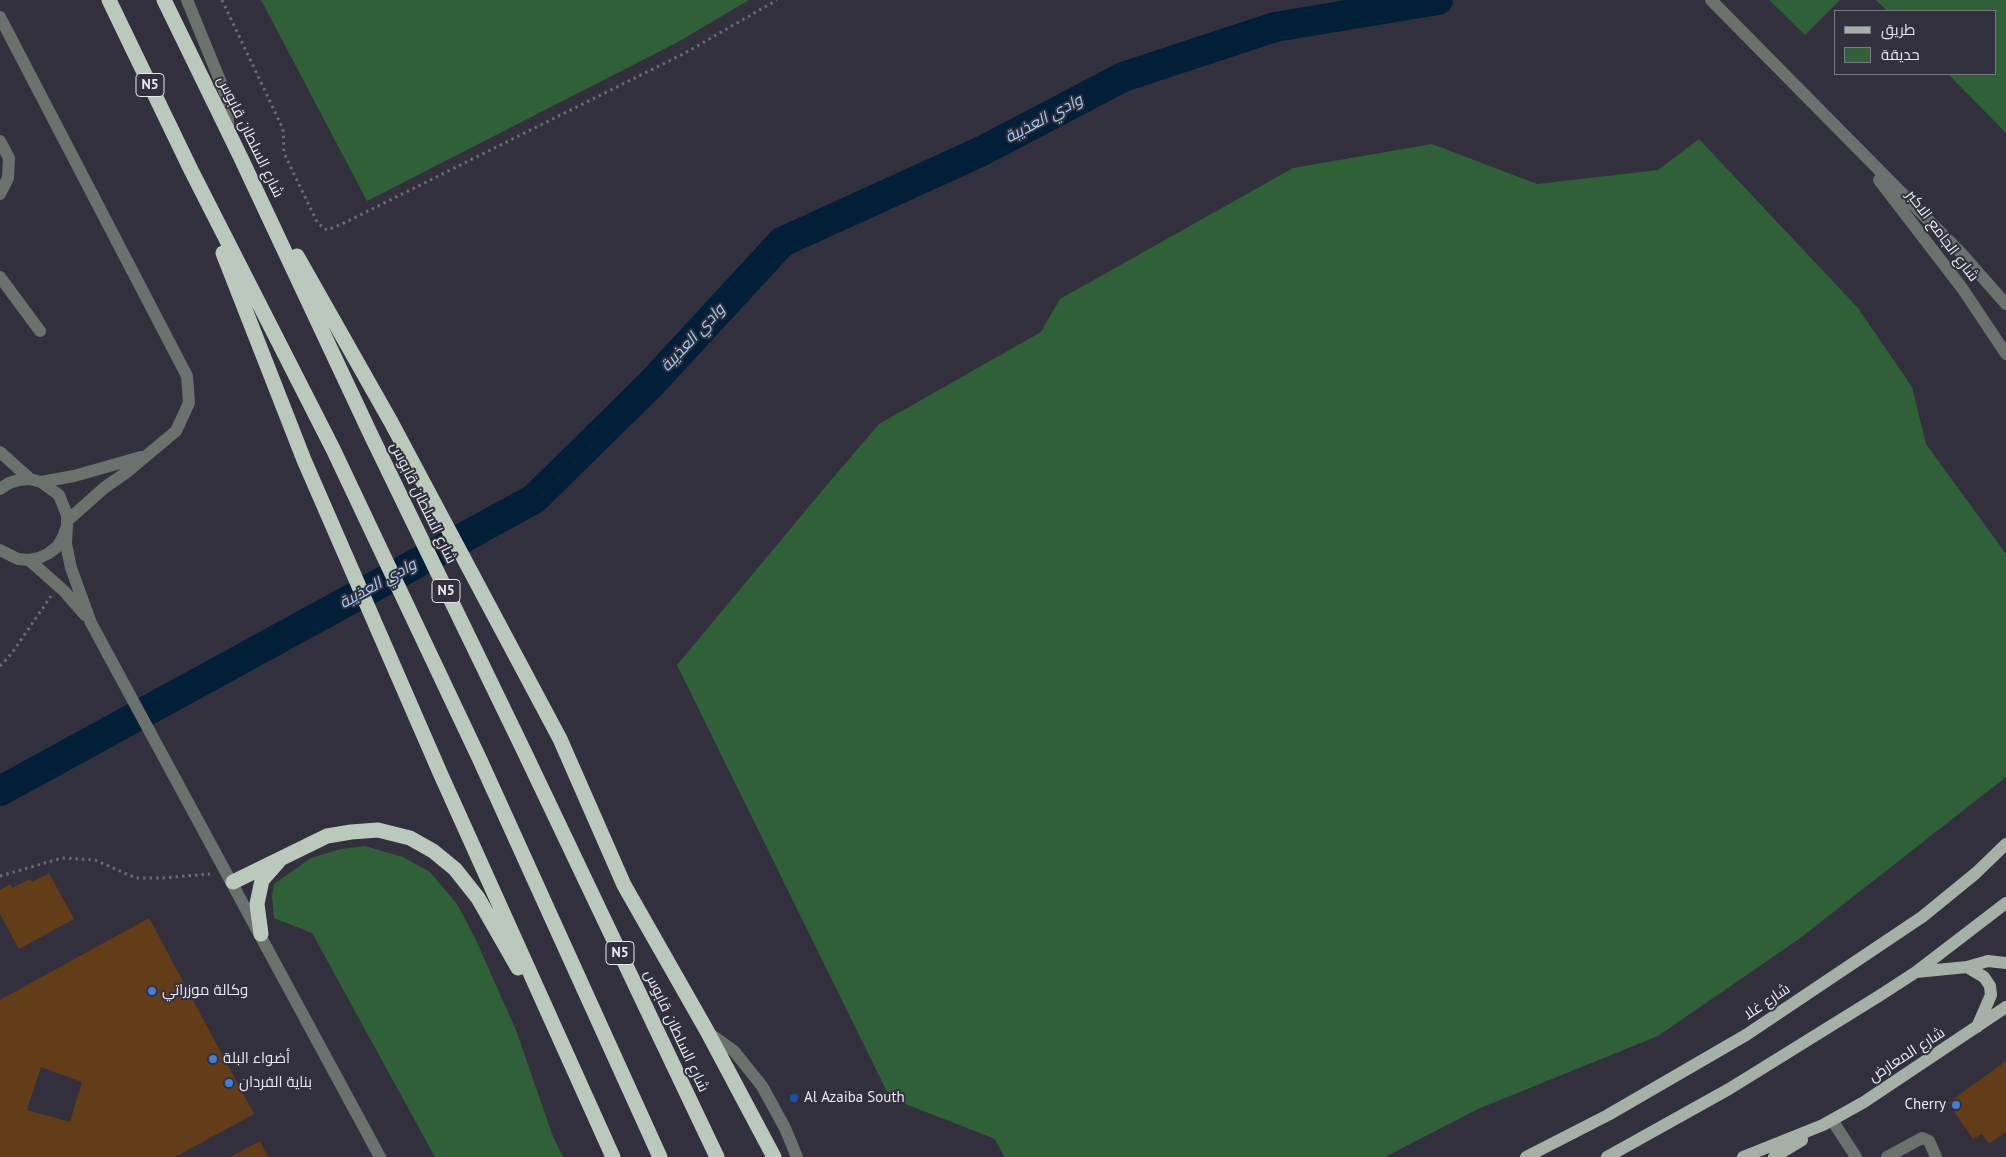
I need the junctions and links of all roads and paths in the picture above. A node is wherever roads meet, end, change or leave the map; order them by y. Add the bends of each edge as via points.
1 (109, 0) edge
2 (164, 0) edge
3 (187, 0) edge
4 (222, 0) edge
5 (777, 0) edge
6 (1711, 0) edge
7 (0, 17) edge
8 (229, 134) junction
9 (1848, 140) junction
10 (0, 141) edge
11 (240, 156) junction
12 (191, 170) junction
13 (0, 194) edge
14 (0, 277) edge
15 (2006, 304) edge
16 (40, 332) dead end
17 (2006, 354) edge
18 (0, 452) edge
19 (146, 456) junction
20 (36, 481) junction
21 (0, 489) edge
22 (67, 524) junction
23 (0, 550) edge
24 (6, 558) edge
25 (29, 560) junction
26 (58, 585) junction
27 (91, 623) junction
28 (0, 666) edge
29 (2006, 844) edge
30 (282, 857) junction
31 (0, 876) edge
32 (230, 876) junction
33 (2004, 904) edge
34 (261, 934) junction
35 (2006, 963) edge
36 (1967, 967) junction
37 (1916, 972) junction
38 (2006, 1007) edge
39 (1976, 1029) junction
40 (707, 1031) junction
41 (558, 1036) junction
42 (1827, 1123) junction
43 (771, 1154) edge
44 (380, 1157) edge
45 (613, 1157) edge
46 (660, 1157) edge
47 (717, 1157) edge
48 (797, 1157) edge
49 (1526, 1157) edge
50 (1607, 1157) edge
51 (1743, 1157) edge
52 (1774, 1157) edge
53 (1856, 1157) edge
54 (1887, 1157) edge
55 (1936, 1157) edge

1 - 12 highway, N5
2 - 8 highway, شارع السلطان قابوس / N5
3 - 8 street via 226,95
4 - 5 path via 283,129 284,153 316,220 327,230 685,53
6 - 9 street, شارع الجامع الاكبر
7 - 19 street via 187,376 189,403 176,431
8 - 11 highway, شارع السلطان قابوس / N5
9 - 15 street, شارع الجامع الاكبر via 1961,252
9 - 17 street, شارع الجامع الاكبر via 1962,288
10 - 13 street via 9,158 8,178
11 - 40 highway via 391,422 560,740 624,885
11 - 47 highway, شارع السلطان قابوس / N5
12 - 41 highway via 304,460
12 - 46 highway, N5 via 332,449 480,760
14 - 16 street
18 - 20 street
19 - 20 street
19 - 22 street via 104,488
20 - 21 street via 9,483
20 - 22 street via 59,495
22 - 25 street via 58,546 40,558
22 - 27 street via 66,544 71,568
23 - 24 street
24 - 25 street
25 - 26 street
26 - 27 street
26 - 28 path
27 - 32 street
29 - 49 main road, شارع غلا via 1922,917 1746,1035 1608,1115
30 - 32 highway
30 - 34 highway via 262,880 258,904
30 - 41 highway via 327,836 378,830 410,838 433,851 455,869 478,898
31 - 32 path via 62,858 95,860 136,878
32 - 34 street
33 - 37 main road
34 - 44 street
35 - 36 main road via 1988,961
36 - 37 main road
36 - 39 main road via 1984,976 1990,986 1991,995
37 - 50 main road via 1729,1089
38 - 39 main road, شارع المعارض
39 - 42 main road, شارع المعارض
40 - 43 highway
40 - 48 street via 734,1051 762,1086
41 - 45 highway
42 - 51 main road, شارع المعارض
42 - 52 main road, شارع المعارض
42 - 53 street
54 - 55 street via 1922,1138 1929,1140

